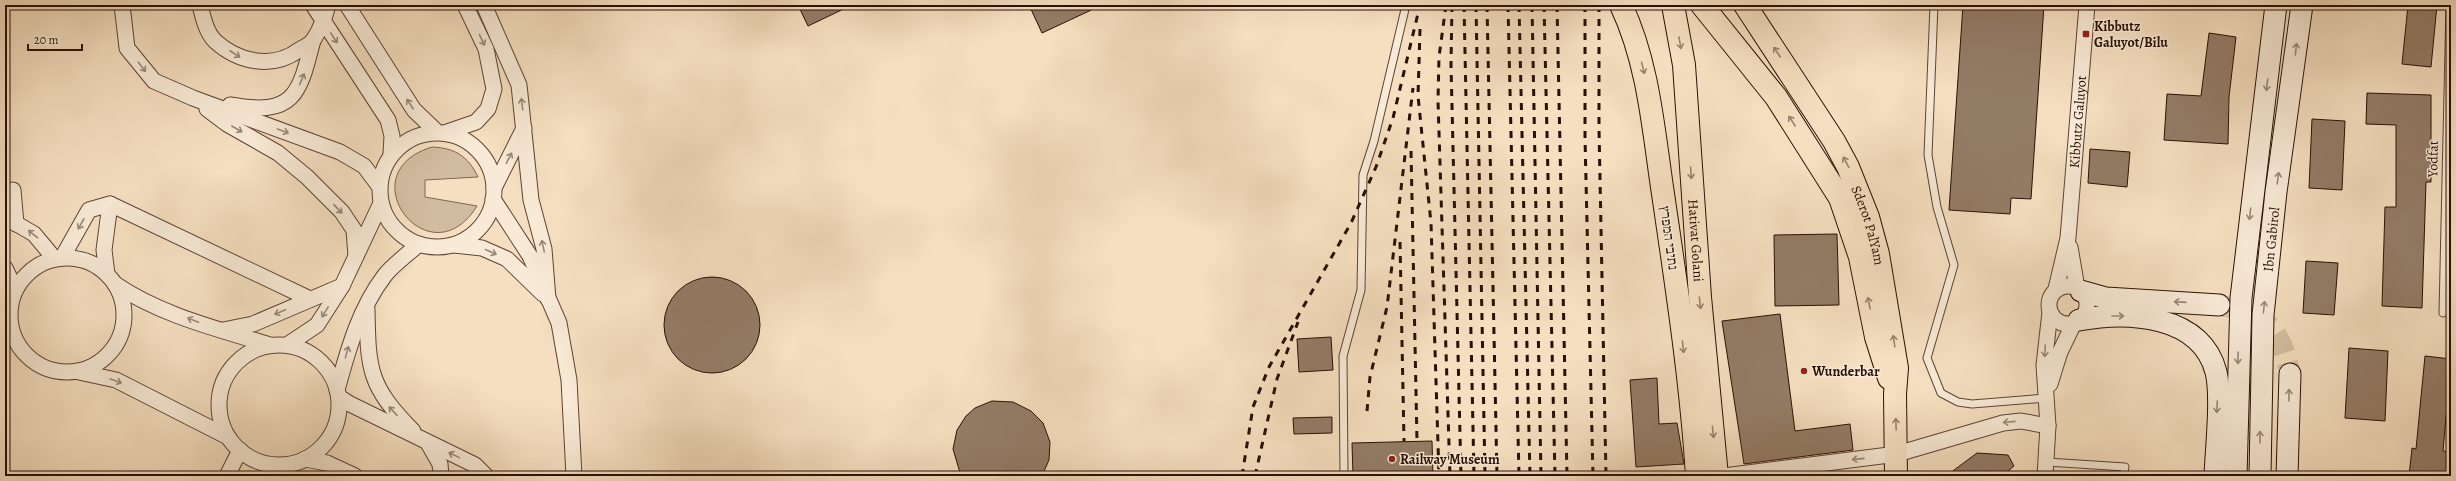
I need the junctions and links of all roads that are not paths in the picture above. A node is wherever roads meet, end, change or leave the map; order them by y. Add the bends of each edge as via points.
1 (122, 5) edge
2 (200, 5) edge
3 (313, 5) edge
4 (328, 5) edge
5 (347, 5) edge
6 (465, 5) edge
7 (484, 5) edge
8 (1406, 5) edge
9 (1621, 5) edge
10 (1673, 5) edge
11 (1702, 5) edge
12 (1745, 5) edge
13 (1934, 5) edge
14 (2087, 5) edge
15 (2276, 5) edge
16 (2302, 5) edge
17 (2450, 5) edge
18 (323, 21) junction
19 (313, 40) junction
20 (193, 98) junction
21 (524, 128) junction
22 (441, 133) junction
23 (391, 154) junction
24 (379, 186) junction
25 (494, 193) junction
26 (5, 194) edge
27 (381, 203) junction
28 (110, 204) junction
29 (11, 220) edge
30 (2068, 238) junction
31 (419, 244) junction
32 (453, 245) junction
33 (356, 256) junction
34 (58, 258) junction
35 (5, 268) edge
36 (111, 278) junction
37 (342, 286) junction
38 (15, 289) junction
39 (2056, 290) junction
40 (2079, 290) junction
41 (310, 299) junction
42 (548, 299) junction
43 (2219, 305) tunnel mouth
44 (366, 306) junction
45 (2050, 312) junction
46 (2443, 313) dead end
47 (2077, 321) junction
48 (222, 330) junction
49 (270, 345) junction
50 (287, 345) junction
51 (78, 372) junction
52 (2290, 374) tunnel mouth
53 (338, 394) junction
54 (1895, 394) junction
55 (2046, 398) junction
56 (2048, 426) junction
57 (228, 437) junction
58 (424, 441) junction
59 (240, 450) junction
60 (1896, 454) junction
61 (305, 459) junction
62 (2046, 469) edge
63 (228, 476) edge
64 (355, 476) edge
65 (441, 476) edge
66 (486, 476) edge
67 (574, 476) edge
68 (1344, 476) edge
69 (1697, 476) edge
70 (1717, 476) edge
71 (1724, 476) edge
72 (1896, 476) edge
73 (1904, 476) edge
74 (2123, 476) edge
75 (2215, 476) edge
76 (2236, 476) edge
77 (2260, 476) edge
78 (2288, 476) edge

1 -> 20 street via 127,48 154,81
2 -> 19 street via 207,28 215,41 242,59 268,63 289,58
3 - 18 street
4 - 18 street
22 -> 5 street via 414,110
6 -> 22 street via 486,49 494,89 488,109 476,122
21 -> 7 street via 519,86
8 - 68 lane via 1374,141 1363,175 1361,290 1343,356
9 -> 69 highway, נתיבי המפרץ via 1636,42 1649,94 1675,280
10 -> 70 highway, Hativat Golani via 1684,65 1700,297
54 -> 11 highway via 1876,337 1860,257 1840,198 1776,97
54 -> 12 highway, Sderot PalYam via 1897,368 1893,334 1878,254 1862,202 1834,141
13 - 55 lane via 1928,155 1937,207 1954,264 1927,358 1941,393 1958,402 1972,404
14 - 30 street, Kibbutz Galuyot
15 -> 76 street, Ibn Gabirol via 2241,298
77 -> 16 street, Ibn Gabirol via 2263,315 2276,192
17 - 46 lane, Yodfat
18 - 19 street
18 -> 23 street via 388,120 392,136
20 -> 19 street via 245,108 271,108 291,98 303,81
20 -> 24 street via 340,152 364,166
20 -> 33 street via 227,124 278,153 307,176 342,212 354,230
25 -> 21 street
42 -> 21 street via 544,248 531,200
22 - 23 street via 414,137
22 - 25 street via 456,135 472,144 485,158 492,174
23 - 24 street via 383,169
24 - 27 street
25 - 32 street via 491,211 481,227 467,239
25 - 42 street via 530,256
26 - 29 street via 13,190
27 - 31 street via 397,231
27 - 33 street
28 -> 34 street via 88,210
28 - 36 street via 104,250
28 - 41 street
34 -> 29 street via 34,234
30 - 39 street, Kibbutz Galuyot
30 - 40 street, Kibbutz Galuyot
31 - 32 street via 438,247
31 - 44 street via 386,274
32 -> 42 street via 482,248 507,259
33 - 37 street
34 - 36 street via 74,257 93,263
34 - 38 street via 31,269
35 - 38 street
48 -> 36 street via 136,298
36 - 51 street via 119,290 125,309 123,329 112,352 97,365
37 - 41 street
37 -> 50 street via 318,325
38 - 51 street via 10,308 10,328 19,347 39,366 58,372
39 - 40 street via 2068,286
39 - 45 street via 2049,300
43 -> 40 street via 2112,298
40 - 47 street via 2087,306
41 -> 48 street via 253,324
42 - 67 street via 559,323 569,380
53 -> 44 street via 352,336
58 -> 44 street via 389,407 374,380 368,352
45 - 47 street via 2058,321
45 -> 55 street via 2044,365
47 - 55 street via 2060,352
47 -> 75 street via 2108,316 2154,319 2175,325 2197,340 2210,356 2216,373
48 - 49 street
49 - 50 street
49 - 57 street via 253,350 239,359 228,372 221,388 218,405 221,422
50 - 53 street via 313,354 333,378
51 -> 57 street via 116,380
78 -> 52 street
53 - 58 street
53 - 61 street via 338,418 330,437 316,452
60 -> 54 highway, Sderot PalYam
55 - 56 street
56 -> 60 street via 2021,421 2002,423
56 - 62 street
57 - 59 street
58 - 65 street via 440,464
66 -> 58 street via 475,465
59 - 61 street via 257,461 278,465
59 - 63 street
60 -> 71 street
60 - 72 highway, Sderot PalYam
60 - 73 lane
61 - 64 street via 327,463
62 - 74 lane via 2125,468

